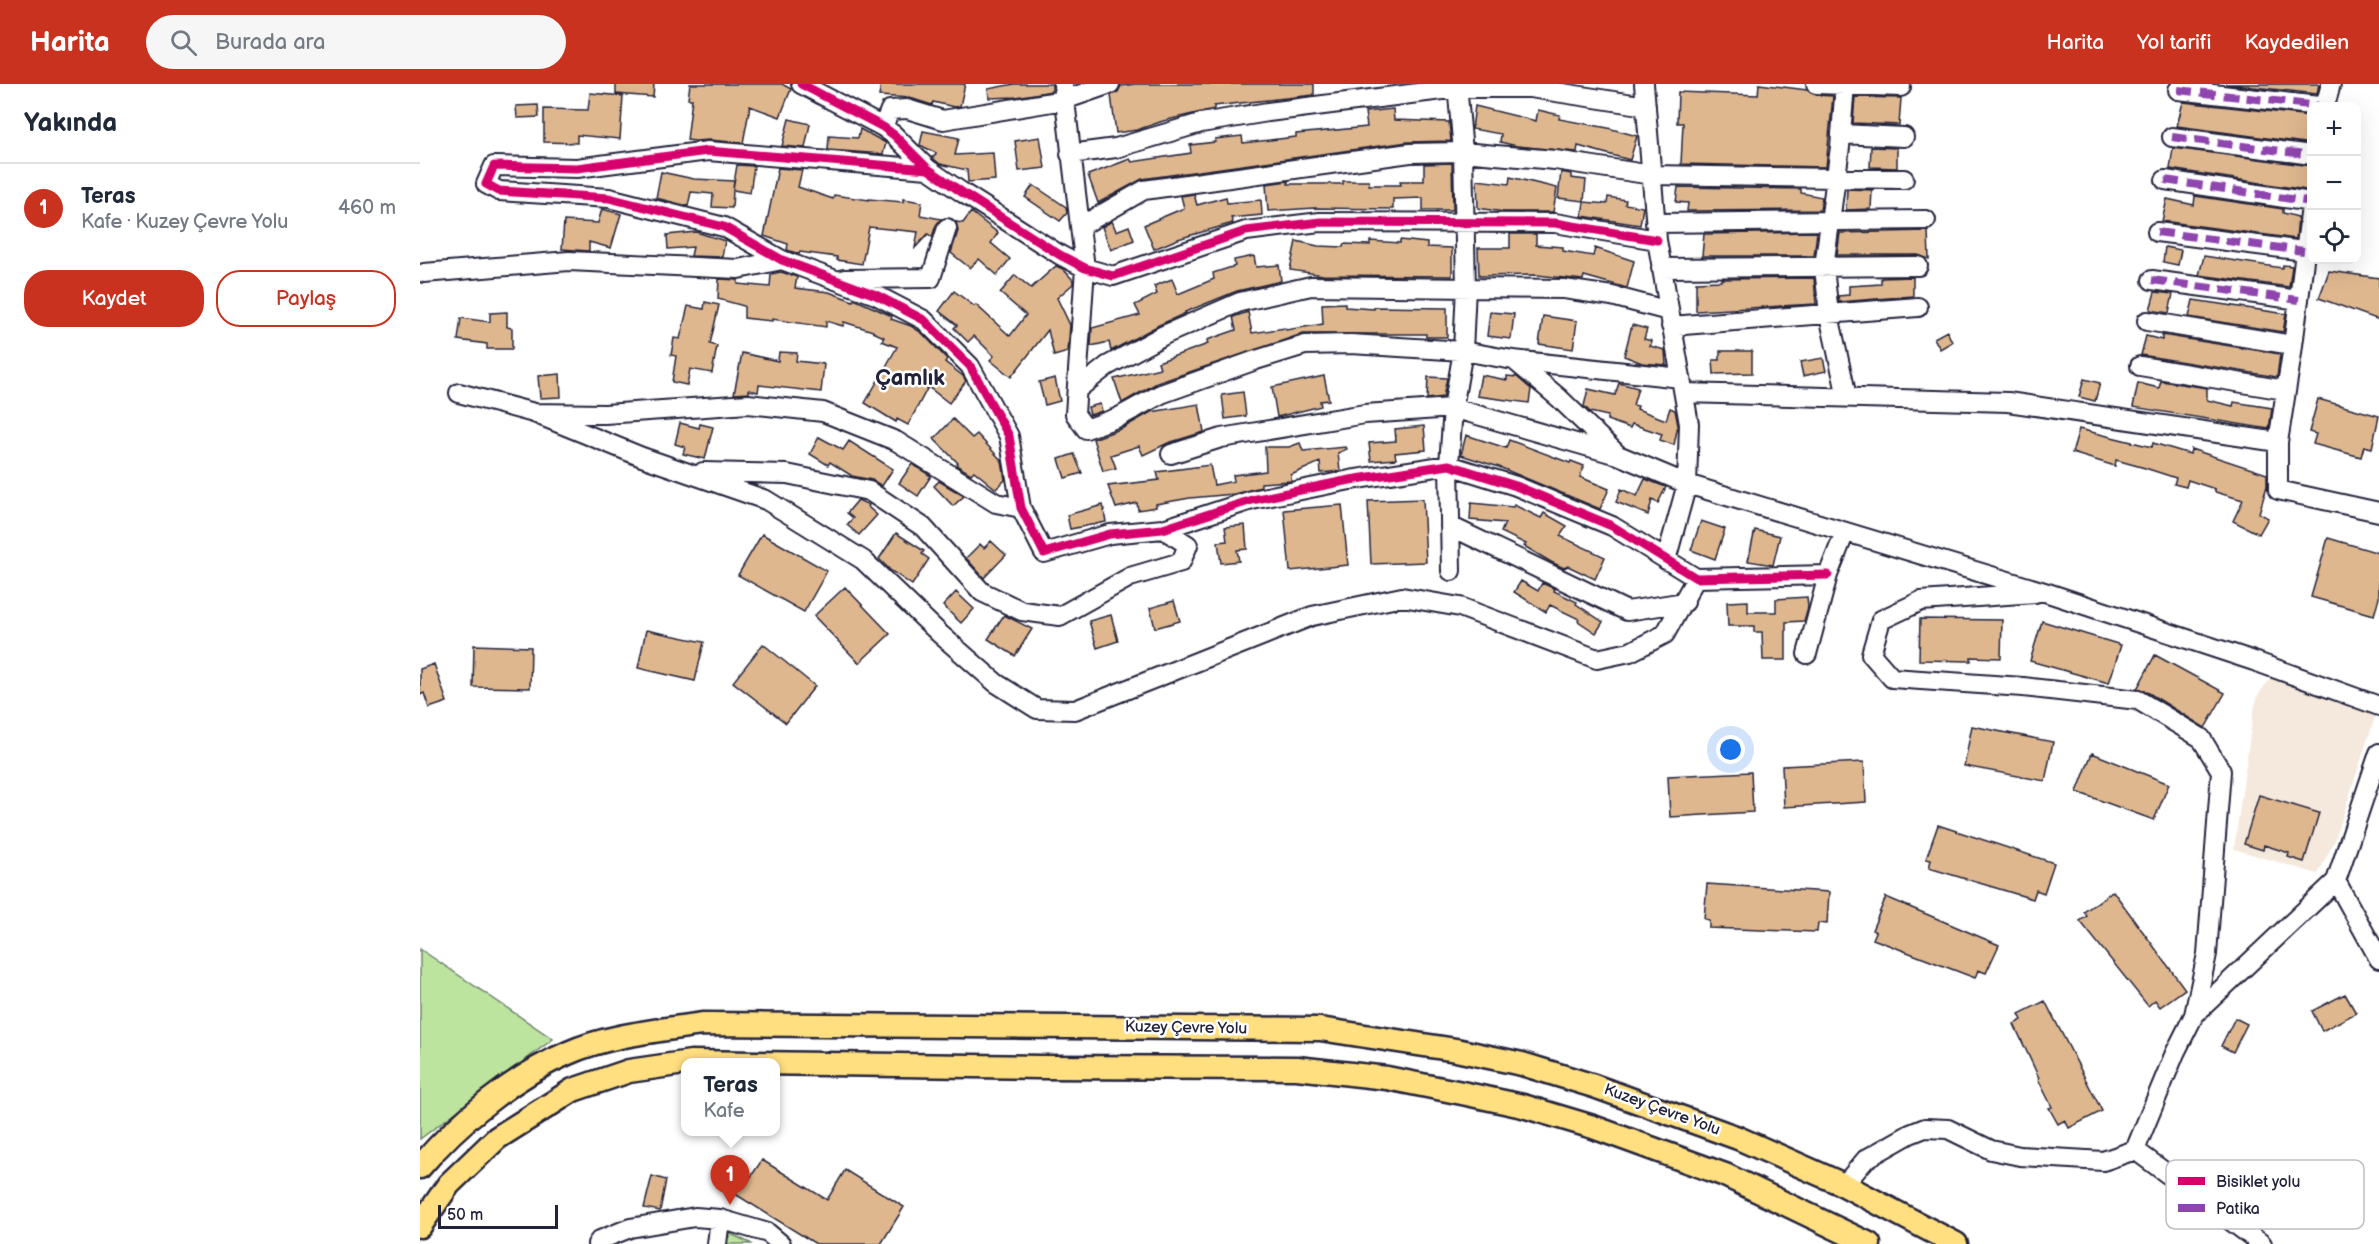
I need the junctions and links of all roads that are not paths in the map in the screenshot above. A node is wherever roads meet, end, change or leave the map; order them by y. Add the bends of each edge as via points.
1 (801, 84) edge
2 (1110, 84) edge
3 (1644, 84) edge
4 (1816, 84) edge
5 (2331, 84) edge
6 (1844, 85) edge
7 (1457, 86) edge
8 (1901, 87) dead end
9 (2178, 90) dead end
10 (1064, 92) edge
11 (2326, 102) edge
12 (2307, 105) edge
13 (1646, 106) junction
14 (883, 127) junction
15 (1841, 134) junction
16 (1904, 137) dead end
17 (2172, 137) dead end
18 (1463, 152) junction
19 (1070, 154) junction
20 (2307, 154) edge
21 (928, 170) junction
22 (1652, 175) junction
23 (1836, 177) junction
24 (1904, 179) dead end
25 (2165, 180) dead end
26 (2307, 199) edge
27 (2310, 210) edge
28 (1926, 220) dead end
29 (1830, 221) junction
30 (1464, 222) junction
31 (1081, 226) junction
32 (947, 228) dead end
33 (1656, 231) junction
34 (2157, 232) dead end
35 (2304, 251) junction
36 (782, 260) junction
37 (1918, 266) dead end
38 (1824, 267) junction
39 (1085, 268) junction
40 (1661, 268) junction
41 (424, 273) dead end
42 (831, 279) junction
43 (2152, 280) dead end
44 (1466, 287) junction
45 (2298, 300) junction
46 (1918, 307) dead end
47 (1828, 315) junction
48 (1670, 319) junction
49 (2146, 321) dead end
50 (2292, 345) junction
51 (1463, 351) junction
52 (1514, 360) junction
53 (2139, 366) dead end
54 (1683, 385) junction
55 (1078, 389) junction
56 (2285, 390) junction
57 (459, 393) dead end
58 (1847, 397) junction
59 (1453, 408) junction
60 (534, 413) junction
61 (2278, 442) junction
62 (1171, 454) dead end
63 (1618, 455) junction
64 (1449, 465) junction
65 (686, 472) junction
66 (1687, 484) junction
67 (1021, 508) junction
68 (2379, 512) edge
69 (1450, 526) junction
70 (1163, 529) junction
71 (1845, 532) junction
72 (1666, 560) junction
73 (1451, 571) dead end
74 (1828, 575) junction
75 (1696, 578) junction
76 (2048, 592) junction
77 (1685, 602) junction
78 (1807, 654) dead end
79 (2379, 706) edge
80 (2379, 753) edge
81 (2336, 881) junction
82 (2379, 959) edge
83 (2194, 1015) junction
84 (681, 1063) edge
85 (780, 1063) edge
86 (2135, 1150) junction
87 (420, 1167) edge
88 (2166, 1173) edge
89 (1844, 1185) junction
90 (720, 1220) junction
91 (420, 1226) edge
92 (2242, 1229) edge
93 (597, 1244) edge
94 (717, 1244) edge
95 (781, 1244) edge
96 (1869, 1244) edge
97 (1956, 1244) edge
98 (2262, 1244) edge

1 - 14 street
2 - 10 street
3 - 13 street
4 - 6 street
5 - 11 street
6 - 8 street
6 - 15 street
7 - 13 street via 1530,88
7 - 18 street
7 - 19 street via 1201,123 1116,148
9 - 12 street
10 - 14 street via 943,120 907,109 890,110
10 - 19 street
13 - 22 street
14 - 21 street
15 - 16 street
15 - 23 street
17 - 20 street
18 - 22 street via 1556,160
18 - 30 street
18 - 31 street via 1410,153 1144,190
19 - 31 street
21 - 36 street via 708,151 577,168 494,166 486,184 499,191 609,198 713,224
21 - 39 street
22 - 23 street
22 - 33 street
23 - 24 street
23 - 29 street
25 - 26 street
27 - 35 street
28 - 29 street
29 - 33 street
29 - 38 street
30 - 33 street via 1555,223
30 - 39 street via 1320,222 1246,231 1113,276
30 - 44 street
31 - 39 street
32 - 42 street via 931,278
33 - 40 street
34 - 35 street
35 - 45 street
36 - 41 street via 738,269 569,261
36 - 42 street
37 - 38 street
38 - 40 street
38 - 47 street
39 - 55 street
40 - 48 street
42 - 67 street via 876,295 924,320 970,366 1009,436
43 - 45 street
44 - 48 street via 1564,289 1612,296
44 - 51 street
44 - 55 street via 1311,286 1240,302 1164,335 1107,366
45 - 50 street
46 - 47 street
47 - 48 street
47 - 58 street
48 - 54 street
49 - 50 street
50 - 56 street
51 - 52 street
51 - 55 street via 1305,345 1161,394 1119,417 1086,429 1075,414
51 - 59 street
52 - 54 street
52 - 63 street
53 - 56 street
54 - 58 street
54 - 66 street via 1689,424
56 - 61 street
57 - 60 street
58 - 61 street via 2008,402
59 - 62 street via 1365,414 1221,438
59 - 63 street
59 - 64 street
60 - 65 street
60 - 67 street via 605,414 748,404 823,412 896,441 996,503
61 - 68 street via 2278,490
63 - 66 street
64 - 69 street
64 - 70 street via 1252,500
64 - 72 street via 1516,486 1612,526
65 - 70 street via 787,474 869,491 923,527 982,592 1022,611 1060,616 1130,577 1181,562 1188,545
65 - 77 street via 766,500 863,560 996,683 1037,709 1075,711 1312,616 1402,597 1460,607 1597,659 1630,652 1665,634
66 - 71 street
66 - 72 street
67 - 70 street via 1044,553 1110,534
69 - 73 street
69 - 77 street via 1627,611
71 - 74 street
71 - 76 street
72 - 75 street
74 - 75 street
74 - 78 street
75 - 77 street
76 - 79 street
76 - 83 street via 1921,601 1881,620 1871,654 1892,678 2138,700 2201,738 2221,771 2207,954
80 - 81 street
81 - 82 street
81 - 83 street
83 - 86 street
84 - 91 main road via 628,1071 573,1090 497,1138 449,1184
85 - 96 main road via 1286,1068 1387,1078 1523,1106 1593,1127 1725,1175
86 - 88 street
86 - 89 street via 2103,1161 2020,1156 1991,1150 1948,1129 1925,1128 1866,1159
87 - 89 main road, Kuzey Çevre Yolu via 460,1125 524,1076 568,1052 621,1037 702,1024 1320,1029 1522,1064 1738,1138
89 - 97 main road, Kuzey Çevre Yolu
90 - 93 street via 695,1217 630,1228
90 - 94 street
90 - 95 street via 768,1233
92 - 98 street

